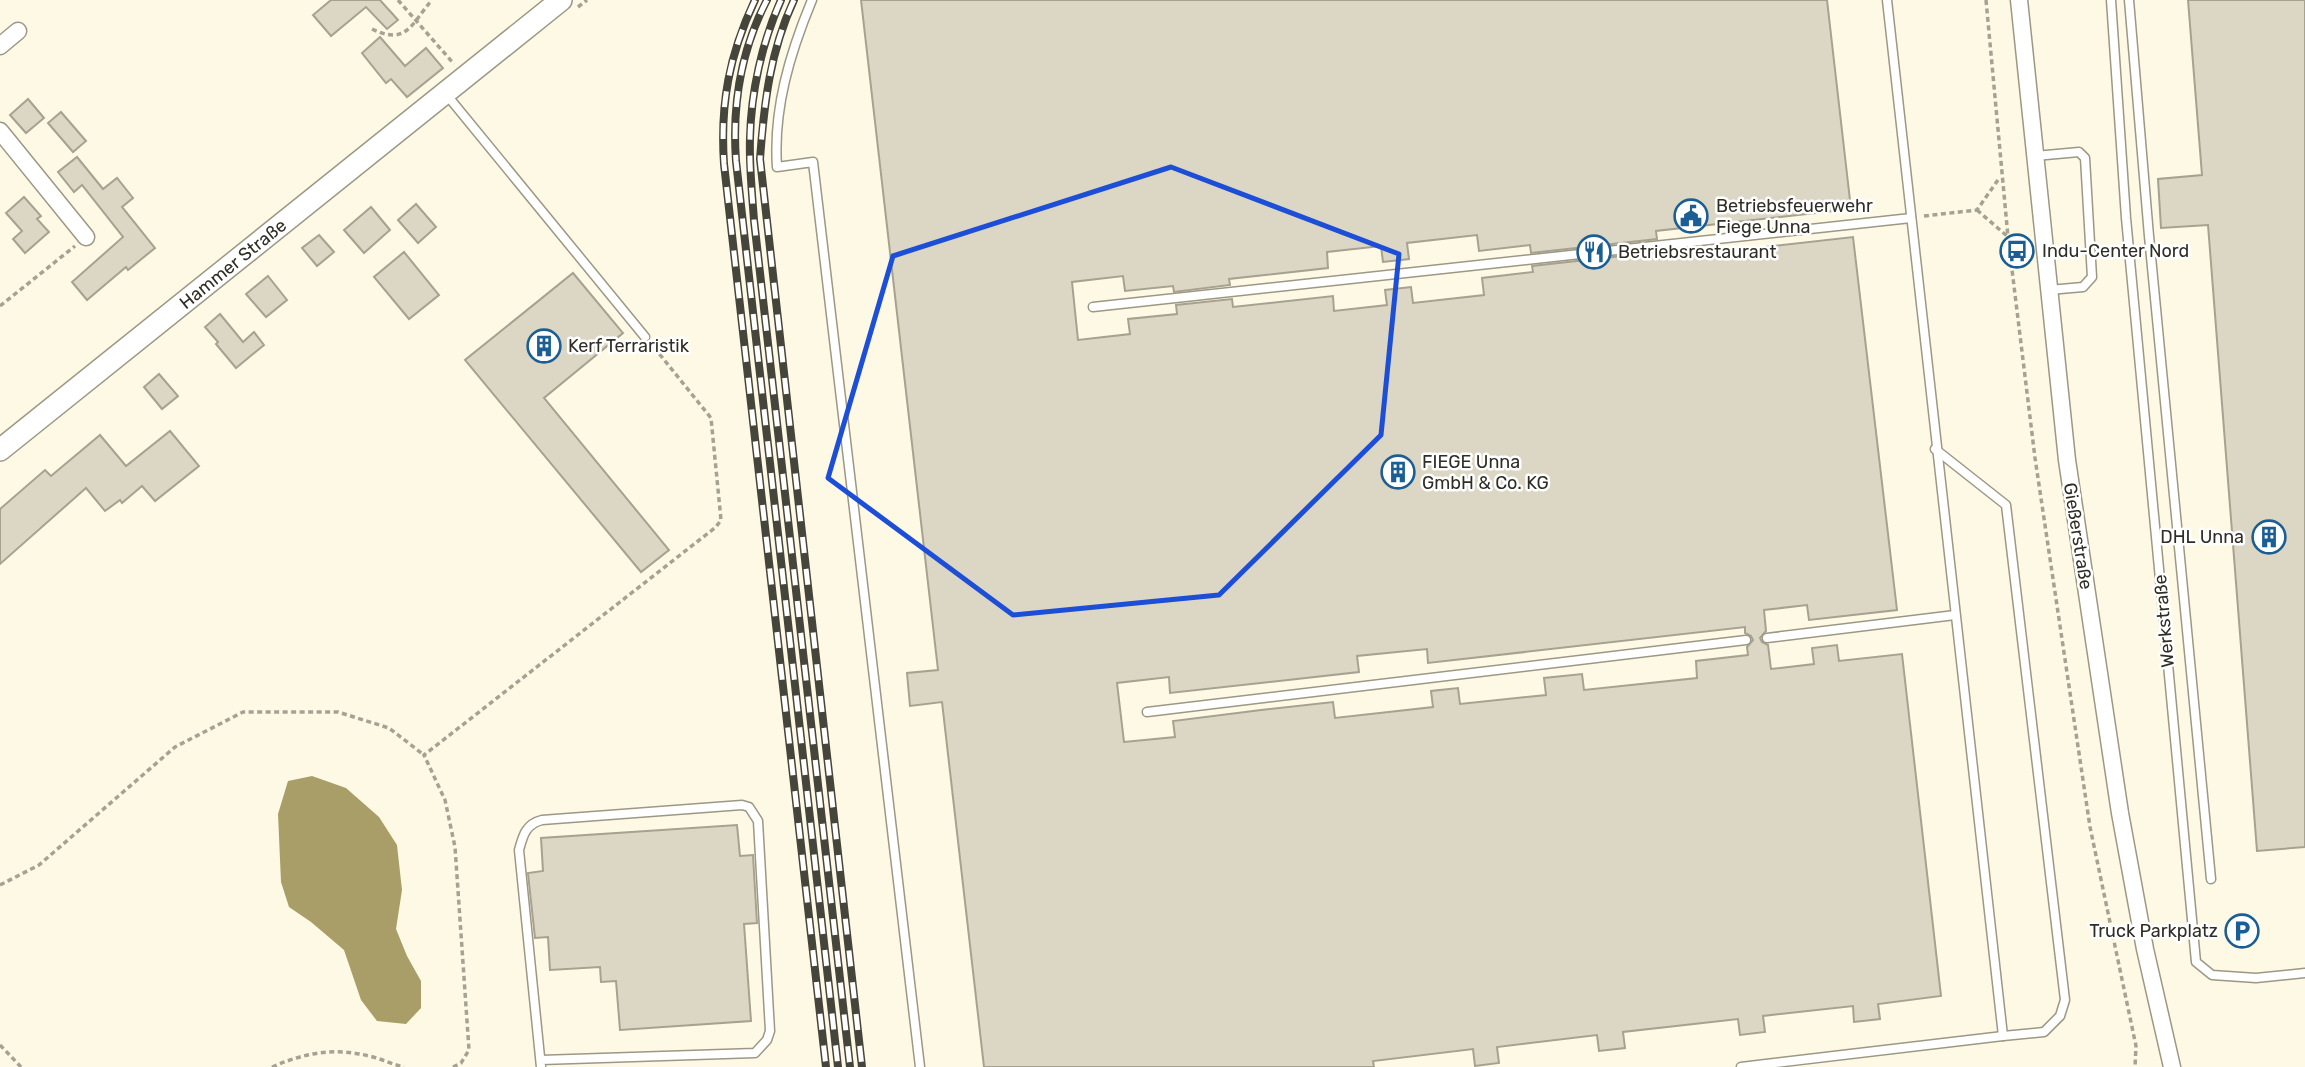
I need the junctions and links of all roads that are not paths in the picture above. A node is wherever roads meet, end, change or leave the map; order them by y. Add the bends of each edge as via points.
1 (561, 0) edge
2 (812, 0) edge
3 (1887, 0) edge
4 (2019, 0) edge
5 (2111, 0) edge
6 (2129, 0) edge
7 (18, 31) dead end
8 (0, 46) edge
9 (446, 94) junction
10 (0, 131) edge
11 (2035, 156) junction
12 (1911, 218) junction
13 (86, 237) road end
14 (2049, 290) junction
15 (1093, 307) dead end
16 (645, 337) road end
17 (1936, 449) junction
18 (0, 450) edge
19 (1955, 615) junction
20 (1767, 638) dead end
21 (1746, 640) dead end
22 (1147, 712) dead end
23 (2211, 879) dead end
24 (2305, 973) edge
25 (2003, 1036) junction
26 (541, 1063) edge
27 (920, 1067) edge
28 (1741, 1067) edge
29 (2172, 1067) edge

1 - 9 main road, Hammer Straße
2 - 27 lane via 788,68 776,137 777,167 813,162
3 - 12 lane
4 - 11 street, Gießerstraße
5 - 24 lane, Werkstraße via 2126,218 2196,961 2212,975 2256,978
6 - 23 lane
7 - 8 street
9 - 16 lane
9 - 18 main road, Hammer Straße
10 - 13 street
11 - 14 street, Gießerstraße
11 - 14 lane via 2079,152 2085,158 2092,277 2083,287
12 - 15 lane
12 - 17 lane
14 - 29 street, Gießerstraße via 2067,460 2120,813
17 - 19 lane
17 - 25 lane via 2006,505 2065,1000 2060,1016 2044,1032
19 - 20 lane
19 - 25 lane
21 - 22 lane
25 - 28 lane
26 - 26 lane via 519,850 523,832 542,820 749,807 758,821 770,1031 760,1049 755,1053

